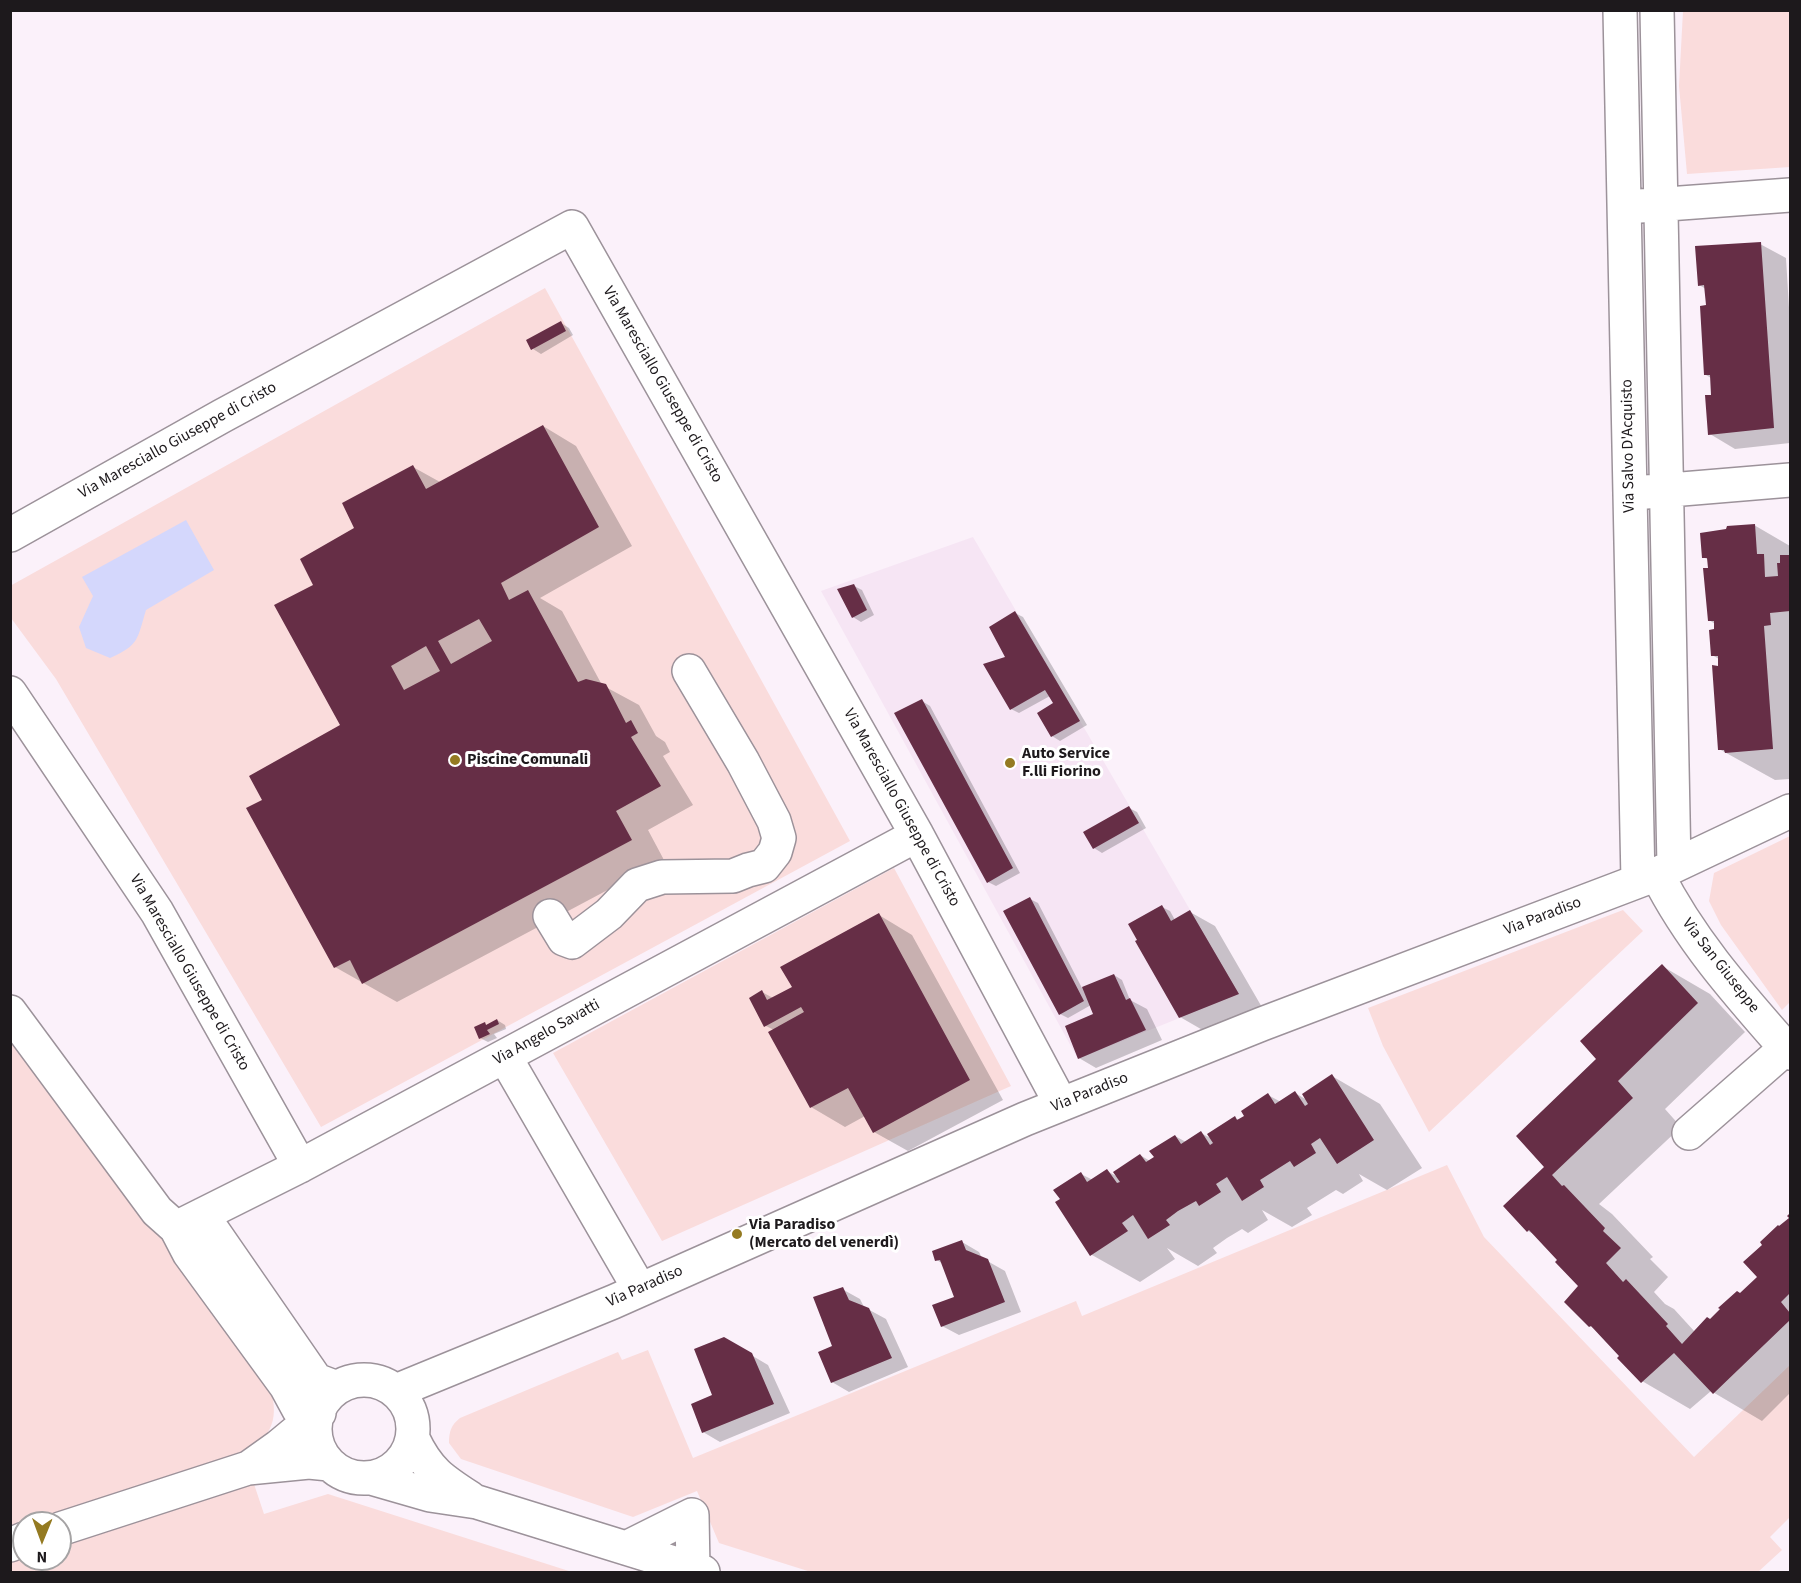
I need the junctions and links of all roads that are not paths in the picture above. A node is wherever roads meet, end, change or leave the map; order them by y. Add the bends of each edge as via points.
1 (1620, 10) edge
2 (1657, 10) edge
3 (1791, 195) edge
4 (1661, 206) junction
5 (1624, 208) junction
6 (1791, 480) edge
7 (1667, 490) junction
8 (1630, 492) junction
9 (10, 535) edge
10 (689, 671) dead end
11 (10, 693) edge
12 (1791, 811) edge
13 (917, 835) junction
14 (1656, 874) junction
15 (550, 916) dead end
16 (10, 1012) edge
17 (1788, 1051) edge
18 (505, 1057) junction
19 (1061, 1104) junction
20 (1689, 1133) dead end
21 (300, 1166) junction
22 (189, 1221) junction
23 (640, 1290) junction
24 (396, 1391) junction
25 (328, 1400) junction
26 (413, 1439) junction
27 (329, 1464) junction
28 (248, 1468) junction
29 (370, 1478) junction
30 (477, 1502) junction
31 (72, 1525) edge
32 (626, 1548) junction
33 (698, 1571) edge

1 - 5 street, Via Salvo D'Acquisto
2 - 4 street
3 - 4 street
4 - 5 street
4 - 7 street
5 - 8 street, Via Salvo D'Acquisto
6 - 7 street
7 - 8 street
7 - 14 street
8 - 14 street, Via Salvo D'Acquisto
9 - 13 street, Via Maresciallo Giuseppe di Cristo via 572,227
10 - 15 street via 774,821 779,838 775,852 764,866 733,876 662,877 637,885 609,914 572,942 564,939
11 - 21 street, Via Maresciallo Giuseppe di Cristo via 156,912
12 - 14 street, Via Paradiso
13 - 18 street, Via Angelo Savatti
13 - 19 street, Via Maresciallo Giuseppe di Cristo
14 - 17 street, Via San Giuseppe via 1697,943
14 - 19 street, Via Paradiso
16 - 22 street via 157,1211
17 - 20 street
18 - 21 street, Via Angelo Savatti
18 - 23 street
19 - 23 street, Via Paradiso
21 - 22 street, Via Angelo Savatti
22 - 25 street via 189,1253 286,1386 299,1410
23 - 24 street, Via Paradiso
24 - 25 street via 382,1383 351,1382
24 - 26 street via 411,1412
25 - 27 street via 315,1426 316,1440
25 - 28 street via 278,1447
26 - 29 street via 398,1466
26 - 30 street via 440,1478
27 - 28 street
27 - 29 street via 341,1473
28 - 31 street
29 - 30 street via 430,1495
30 - 32 street
32 - 33 street
32 - 33 street via 692,1515

